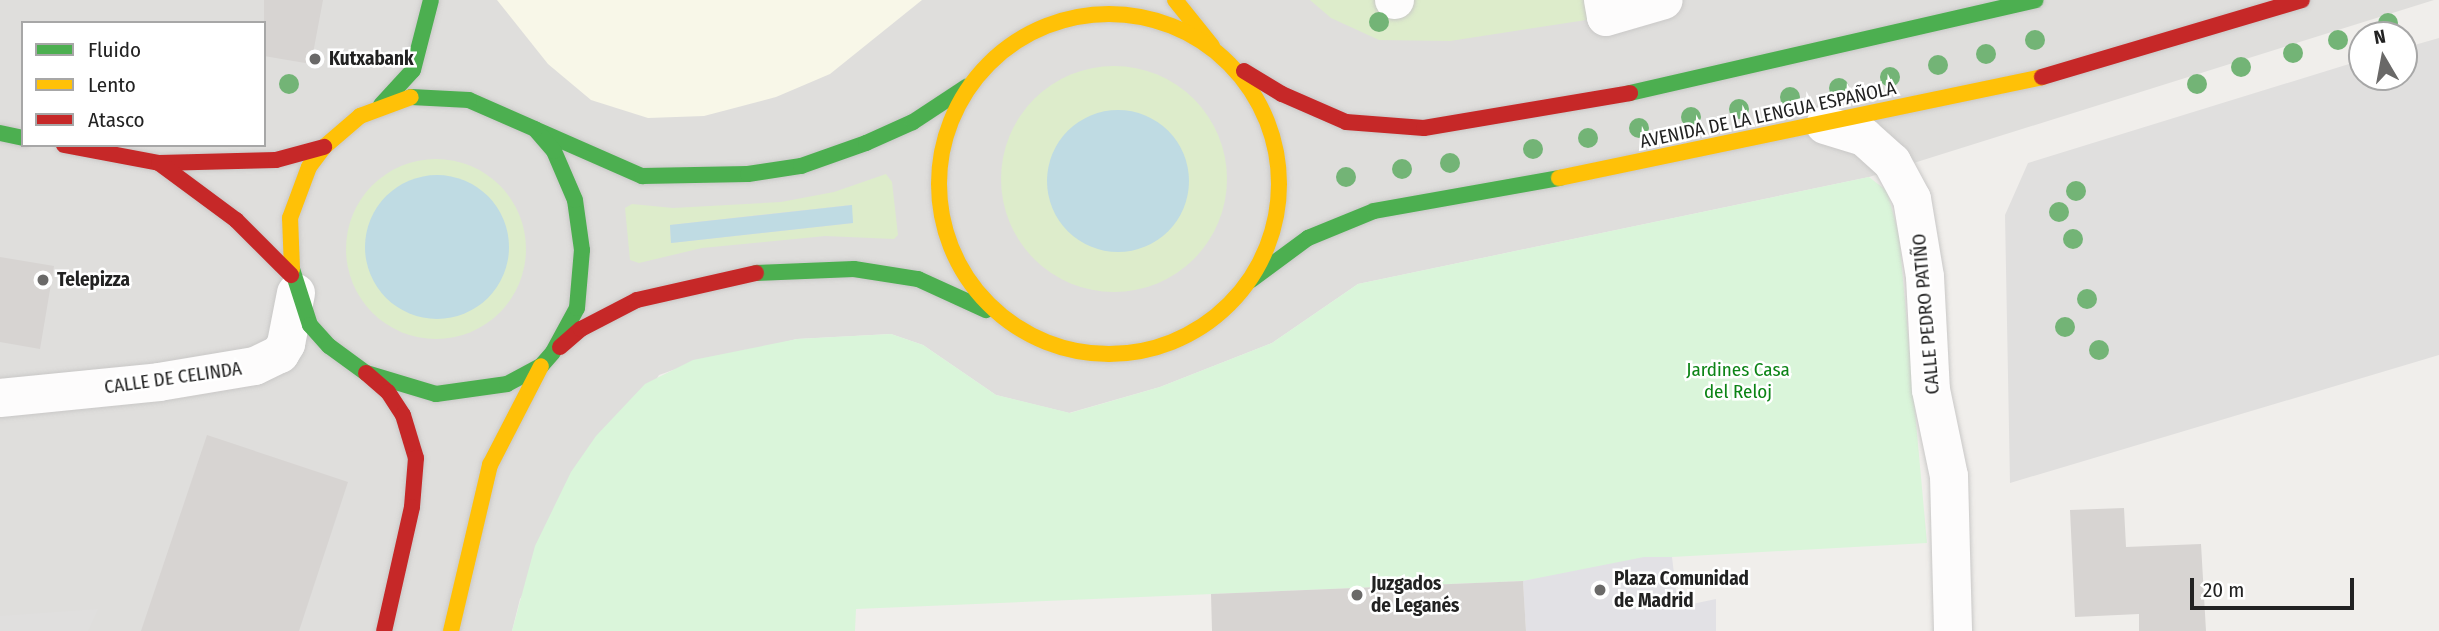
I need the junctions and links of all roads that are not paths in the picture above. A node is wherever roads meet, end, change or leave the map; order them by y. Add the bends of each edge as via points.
1 (431, 0) edge
2 (1175, 0) edge
3 (1603, 0) edge
4 (1664, 0) edge
5 (2035, 0) edge
6 (2302, 0) edge
7 (1212, 46) junction
8 (1236, 66) junction
9 (973, 82) junction
10 (381, 105) junction
11 (1825, 125) junction
12 (535, 129) junction
13 (0, 134) edge
14 (21, 138) edge
15 (75, 147) edge
16 (324, 147) junction
17 (159, 163) junction
18 (1251, 280) junction
19 (294, 284) junction
20 (1004, 319) junction
21 (553, 352) junction
22 (541, 366) junction
23 (366, 373) junction
24 (0, 398) edge
25 (384, 631) edge
26 (451, 631) edge
27 (1953, 631) edge

1 - 10 main road via 413,70
2 - 7 main road
3 - 4 street via 1606,17
5 - 8 main road via 1620,96 1424,128 1346,122 1282,94
6 - 11 main road, AVENIDA DE LA LENGUA ESPAÑOLA via 2096,63
7 - 8 main road
7 - 9 main road via 1171,24 1084,16 1014,45
8 - 18 main road via 1269,114 1280,179 1277,219
9 - 12 main road via 913,122 866,144 801,166 748,174 642,176
9 - 20 main road via 946,129 937,196 948,245 964,277
10 - 12 main road via 411,97 469,100
10 - 16 main road
11 - 18 main road, AVENIDA DE LA LENGUA ESPAÑOLA via 1495,192 1374,211 1308,238
11 - 27 street, CALLE PEDRO PATIÑO via 1864,137 1892,162 1912,200 1925,277 1931,390 1949,476
12 - 21 main road via 554,151 565,174 581,226 582,288 577,308
13 - 14 main road
15 - 17 main road
16 - 17 main road via 276,160
16 - 19 main road via 309,167 290,218
17 - 19 main road via 236,220
18 - 20 main road via 1220,314 1194,329 1137,348 1055,346
19 - 23 main road via 323,339
19 - 24 street, CALLE DE CELINDA via 286,344 280,354 255,366 159,382
20 - 21 main road via 918,279 854,269 767,272 666,290 637,300 581,329
21 - 22 main road
22 - 23 main road via 507,384 436,394
22 - 26 main road via 490,465
23 - 25 main road via 403,415 416,458 412,507

